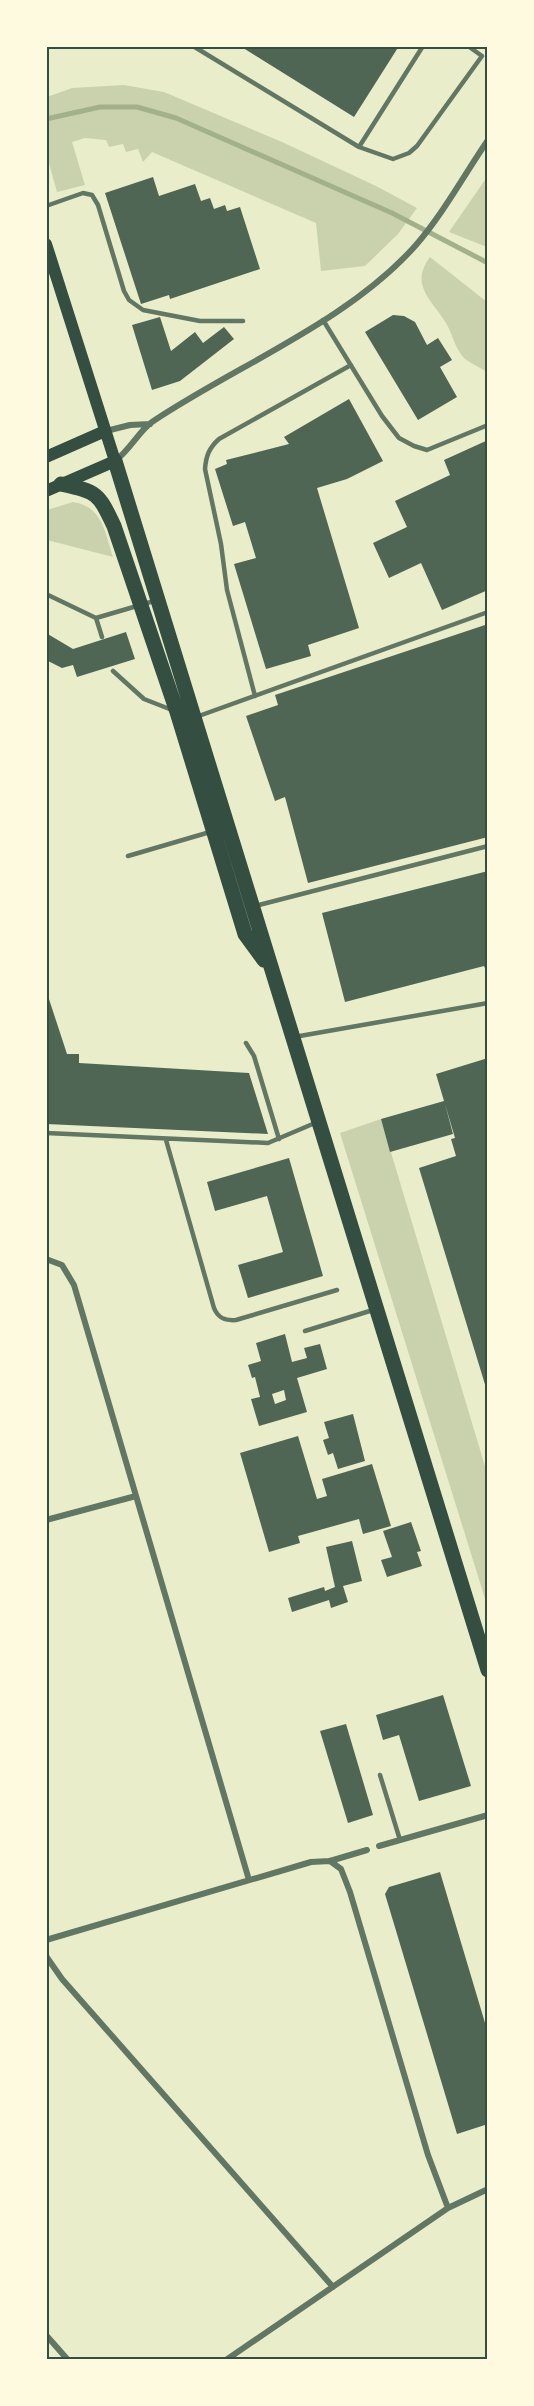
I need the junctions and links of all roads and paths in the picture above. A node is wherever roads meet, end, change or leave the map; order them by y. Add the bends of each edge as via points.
1 (193, 46) edge
2 (468, 46) edge
3 (422, 47) edge
4 (485, 57) edge
5 (488, 140) edge
6 (359, 147) junction
7 (46, 206) edge
8 (46, 243) edge
9 (323, 320) junction
10 (243, 321) dead end
11 (351, 366) junction
12 (150, 424) junction
13 (488, 425) edge
14 (105, 431) junction
15 (46, 457) edge
16 (115, 461) junction
17 (54, 488) edge
18 (46, 594) edge
19 (157, 600) junction
20 (141, 605) junction
21 (488, 612) edge
22 (96, 618) junction
23 (102, 637) dead end
24 (112, 671) dead end
25 (255, 696) junction
26 (177, 712) junction
27 (194, 718) junction
28 (220, 829) junction
29 (488, 846) edge
30 (128, 856) dead end
31 (252, 907) junction
32 (271, 970) junction
33 (488, 1003) edge
34 (292, 1037) junction
35 (246, 1043) dead end
36 (318, 1122) junction
37 (46, 1133) edge
38 (279, 1139) junction
39 (166, 1140) junction
40 (46, 1259) edge
41 (337, 1290) dead end
42 (376, 1309) junction
43 (305, 1331) dead end
44 (136, 1496) junction
45 (46, 1520) edge
46 (488, 1671) edge
47 (380, 1775) dead end
48 (488, 1815) edge
49 (400, 1840) junction
50 (379, 1846) dead end
51 (367, 1850) dead end
52 (330, 1861) junction
53 (249, 1880) junction
54 (46, 1940) edge
55 (46, 1956) edge
56 (488, 2188) edge
57 (448, 2208) junction
58 (333, 2287) junction
59 (46, 2335) edge
60 (68, 2360) edge
61 (226, 2360) edge

1 - 6 lane
2 - 4 lane
3 - 6 lane
4 - 6 lane via 414,150 393,159
5 - 9 street via 415,246 378,280
7 - 10 lane via 83,193 92,195 124,291 135,306 200,321
8 - 14 main road
9 - 11 lane
9 - 12 street
11 - 13 lane via 392,431 414,447 427,450
11 - 25 lane via 219,439 208,451 205,469 225,582
12 - 14 street
12 - 16 street via 127,453
14 - 15 main road
14 - 16 main road
16 - 17 main road
16 - 19 main road
17 - 20 main road via 89,490 105,508
18 - 22 lane
19 - 20 lane
19 - 27 main road
20 - 22 lane
20 - 26 main road
21 - 25 lane
22 - 23 lane
24 - 26 lane via 144,699
25 - 27 lane
26 - 27 lane
26 - 28 main road
27 - 28 main road
28 - 30 lane
28 - 31 main road
28 - 32 main road via 245,934
29 - 31 lane
31 - 32 main road
32 - 34 main road
33 - 34 lane
34 - 36 main road
35 - 38 lane via 254,1056
36 - 38 lane
36 - 42 main road
37 - 39 lane
38 - 39 lane via 256,1143
39 - 41 lane via 214,1308 220,1317 236,1320
40 - 44 street via 62,1265 74,1285
42 - 43 lane
42 - 46 main road
44 - 45 street
44 - 53 street
47 - 49 lane
48 - 49 street
49 - 50 street
51 - 52 street
52 - 53 street via 311,1862
52 - 57 street via 341,1869 350,1892 428,2155
53 - 54 street
55 - 58 street
56 - 57 street
57 - 58 street
58 - 61 street
59 - 60 street

